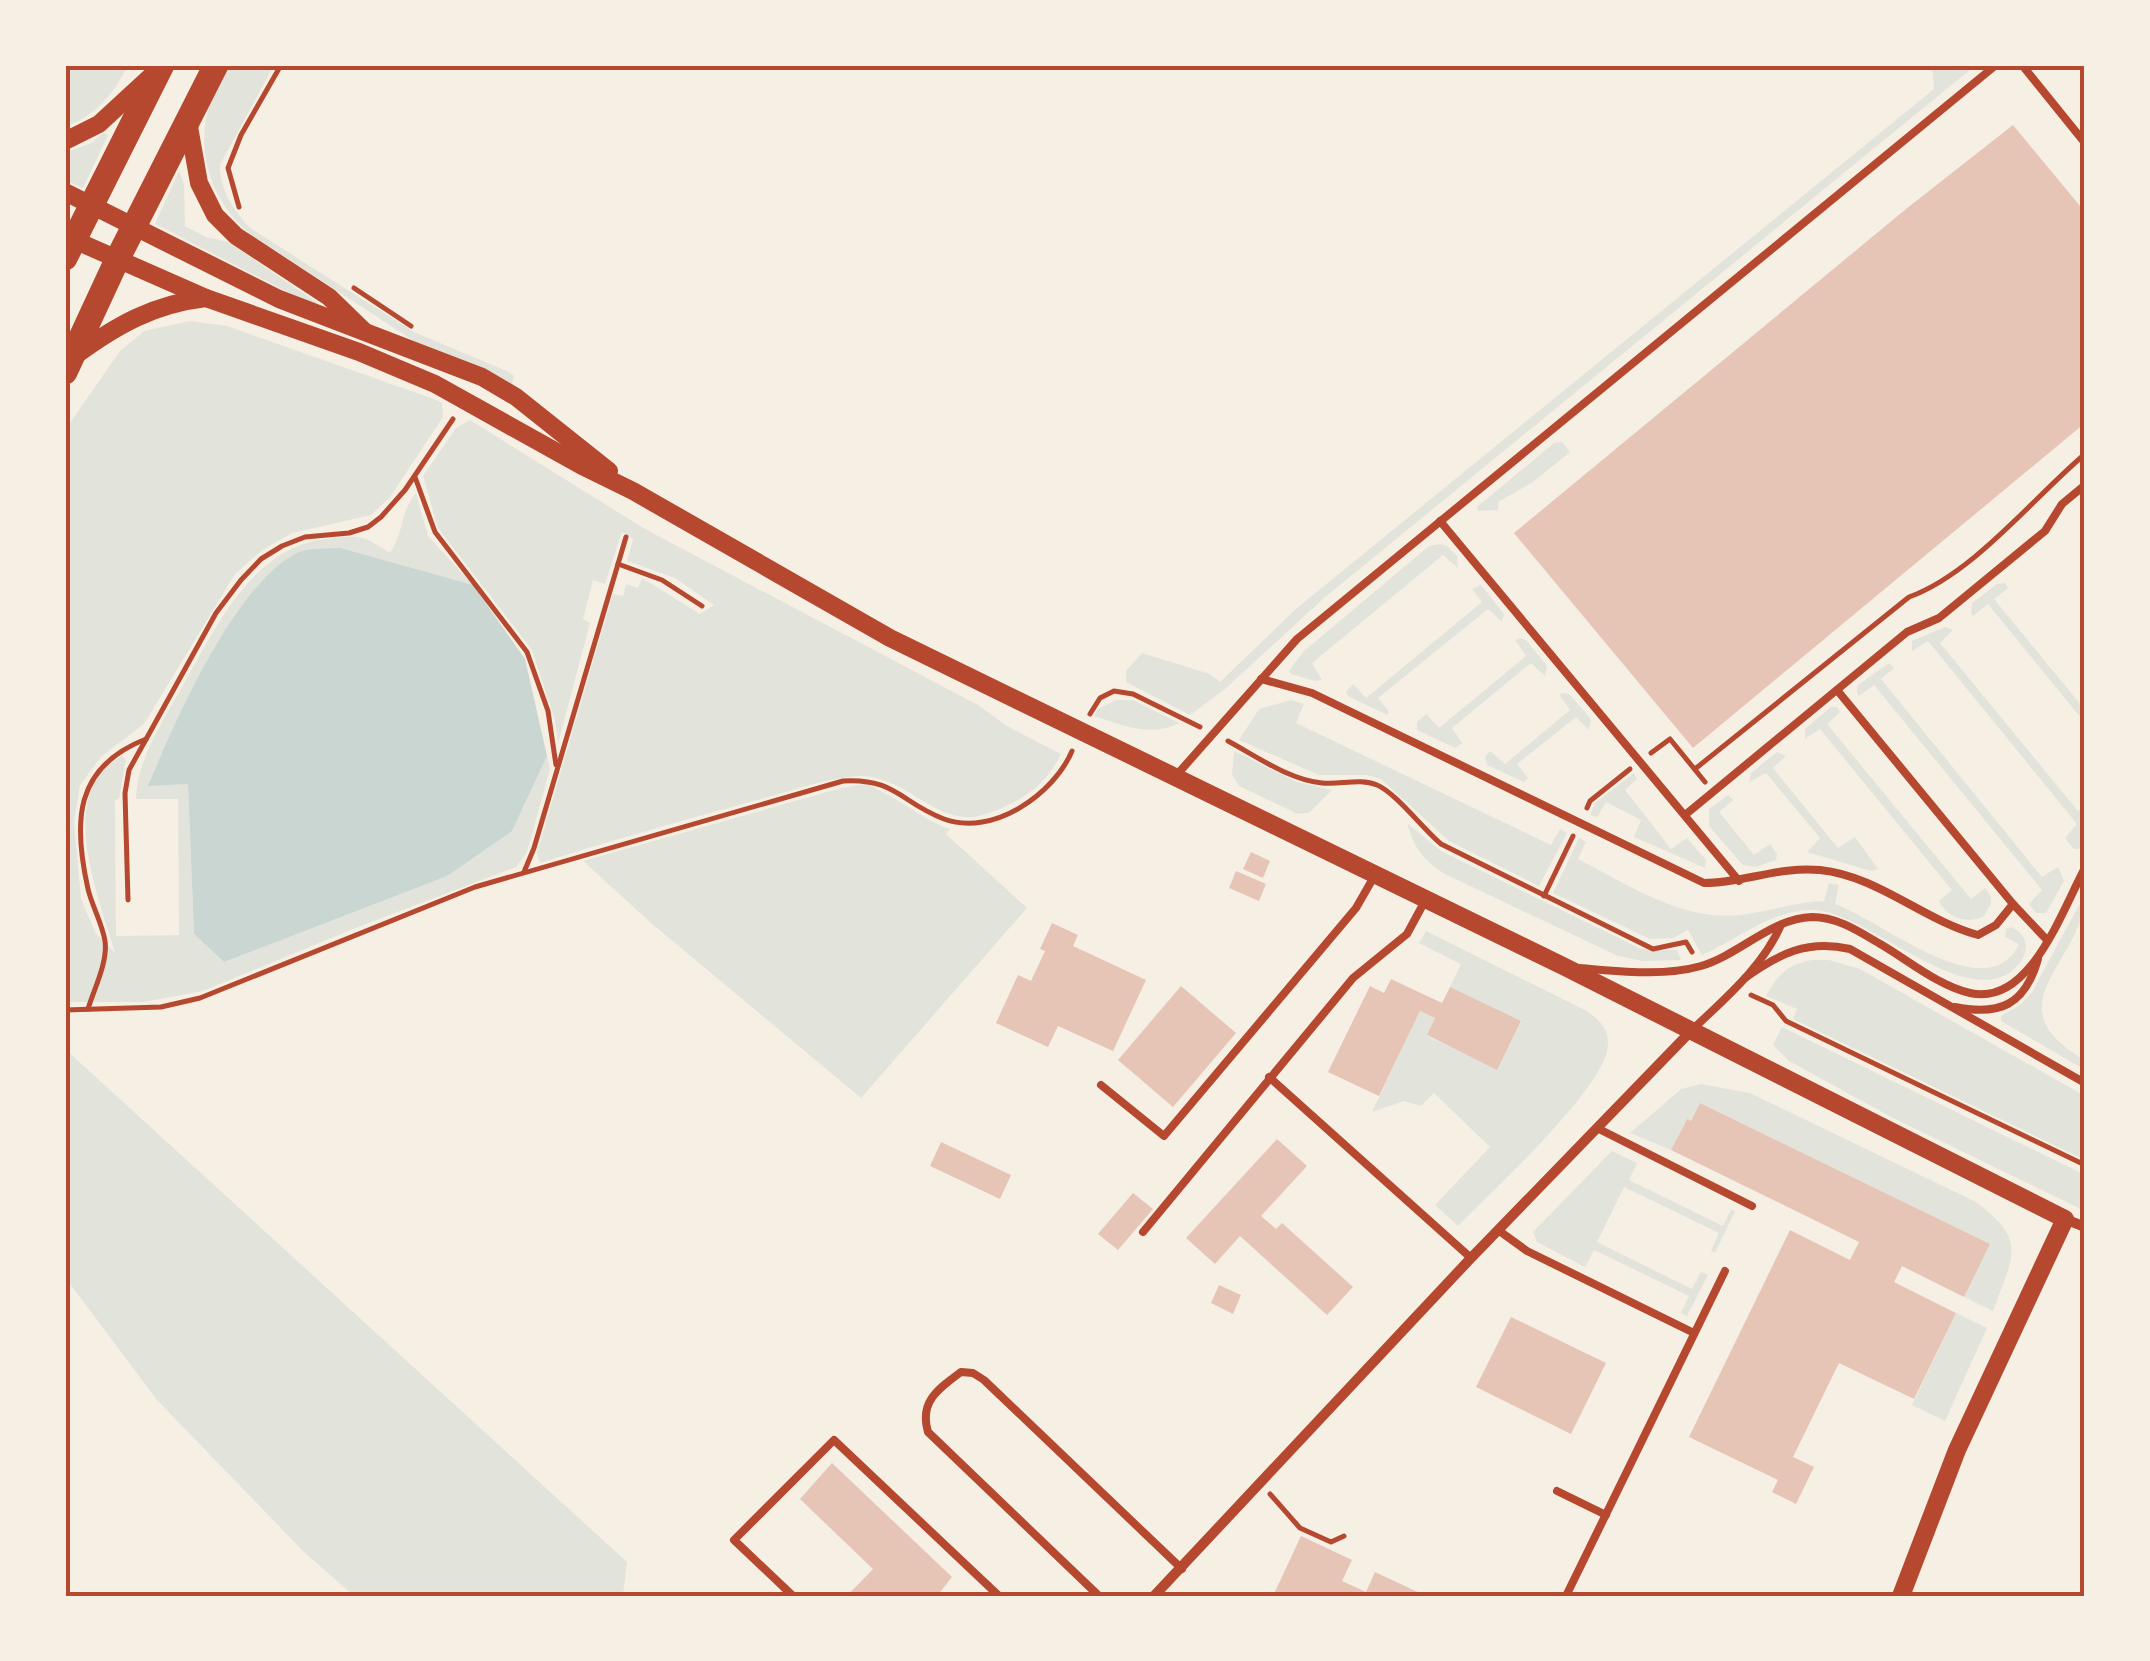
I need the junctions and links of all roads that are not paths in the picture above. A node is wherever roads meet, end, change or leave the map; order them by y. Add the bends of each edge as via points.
1 (216, 65) edge
2 (1996, 65) edge
3 (2022, 65) edge
4 (161, 66) edge
5 (188, 120) junction
6 (65, 141) edge
7 (2085, 143) edge
8 (65, 192) edge
9 (91, 205) junction
10 (134, 227) junction
11 (68, 244) edge
12 (117, 260) junction
13 (206, 298) junction
14 (368, 336) junction
15 (68, 365) edge
16 (2085, 486) edge
17 (633, 490) junction
18 (1440, 520) junction
19 (1261, 679) junction
20 (1837, 690) junction
21 (1174, 778) junction
22 (1684, 815) junction
23 (2085, 868) edge
24 (1375, 875) junction
25 (1739, 881) junction
26 (1426, 899) junction
27 (2013, 904) junction
28 (1781, 925) junction
29 (2047, 940) junction
30 (2039, 955) junction
31 (1565, 968) junction
32 (1745, 978) junction
33 (1946, 1004) junction
34 (1691, 1031) junction
35 (1269, 1077) junction
36 (2085, 1083) edge
37 (1101, 1085) dead end
38 (1597, 1128) junction
39 (1752, 1206) dead end
40 (2065, 1218) junction
41 (2085, 1227) edge
42 (1498, 1230) junction
43 (1142, 1232) dead end
44 (1471, 1258) junction
45 (1724, 1270) dead end
46 (1694, 1333) junction
47 (1557, 1491) dead end
48 (1606, 1515) junction
49 (1182, 1568) junction
50 (1157, 1595) edge
51 (793, 1596) edge
52 (999, 1596) edge
53 (1099, 1596) edge
54 (1566, 1596) edge
55 (1900, 1596) edge

1 - 5 main road
2 - 18 lane
3 - 7 lane
4 - 6 street via 99,124
4 - 9 main road
5 - 10 main road
5 - 14 street via 200,183 216,214 236,236 329,296
8 - 9 street
9 - 10 street
9 - 11 main road
10 - 12 main road
10 - 14 street
11 - 12 street
12 - 13 street
12 - 15 main road
13 - 15 street via 146,311
13 - 17 street via 375,358
14 - 17 street via 496,384
16 - 20 lane via 2062,504 2045,531
17 - 21 street via 890,638
18 - 19 lane via 1298,639
18 - 22 lane
19 - 21 lane
19 - 25 lane via 1324,699 1704,883
20 - 22 lane
20 - 27 lane
21 - 24 street
22 - 25 lane
23 - 29 lane
24 - 26 street
24 - 37 lane via 1356,908 1164,1136
25 - 27 lane via 1818,870 1852,876 1950,928 1978,935
26 - 31 street
26 - 35 lane via 1407,934 1354,978
27 - 29 lane
28 - 30 lane via 1800,918 1832,920 1951,986 1978,994 2015,984
28 - 31 lane via 1700,966 1656,972
28 - 32 lane
29 - 30 lane
30 - 33 lane via 2029,984 2008,1004 1989,1010
31 - 34 street
32 - 33 lane via 1795,948 1840,946
32 - 34 lane
33 - 36 lane
34 - 38 street
34 - 40 street
35 - 43 lane
35 - 44 lane
38 - 39 lane
38 - 42 street
40 - 41 street
40 - 55 street via 1957,1450
42 - 44 street
42 - 46 lane via 1527,1252
44 - 49 street
45 - 46 lane
46 - 48 lane
47 - 48 lane
48 - 54 lane
49 - 50 street
49 - 53 lane via 984,1380 961,1372 926,1405 928,1432
51 - 52 lane via 734,1540 834,1440

